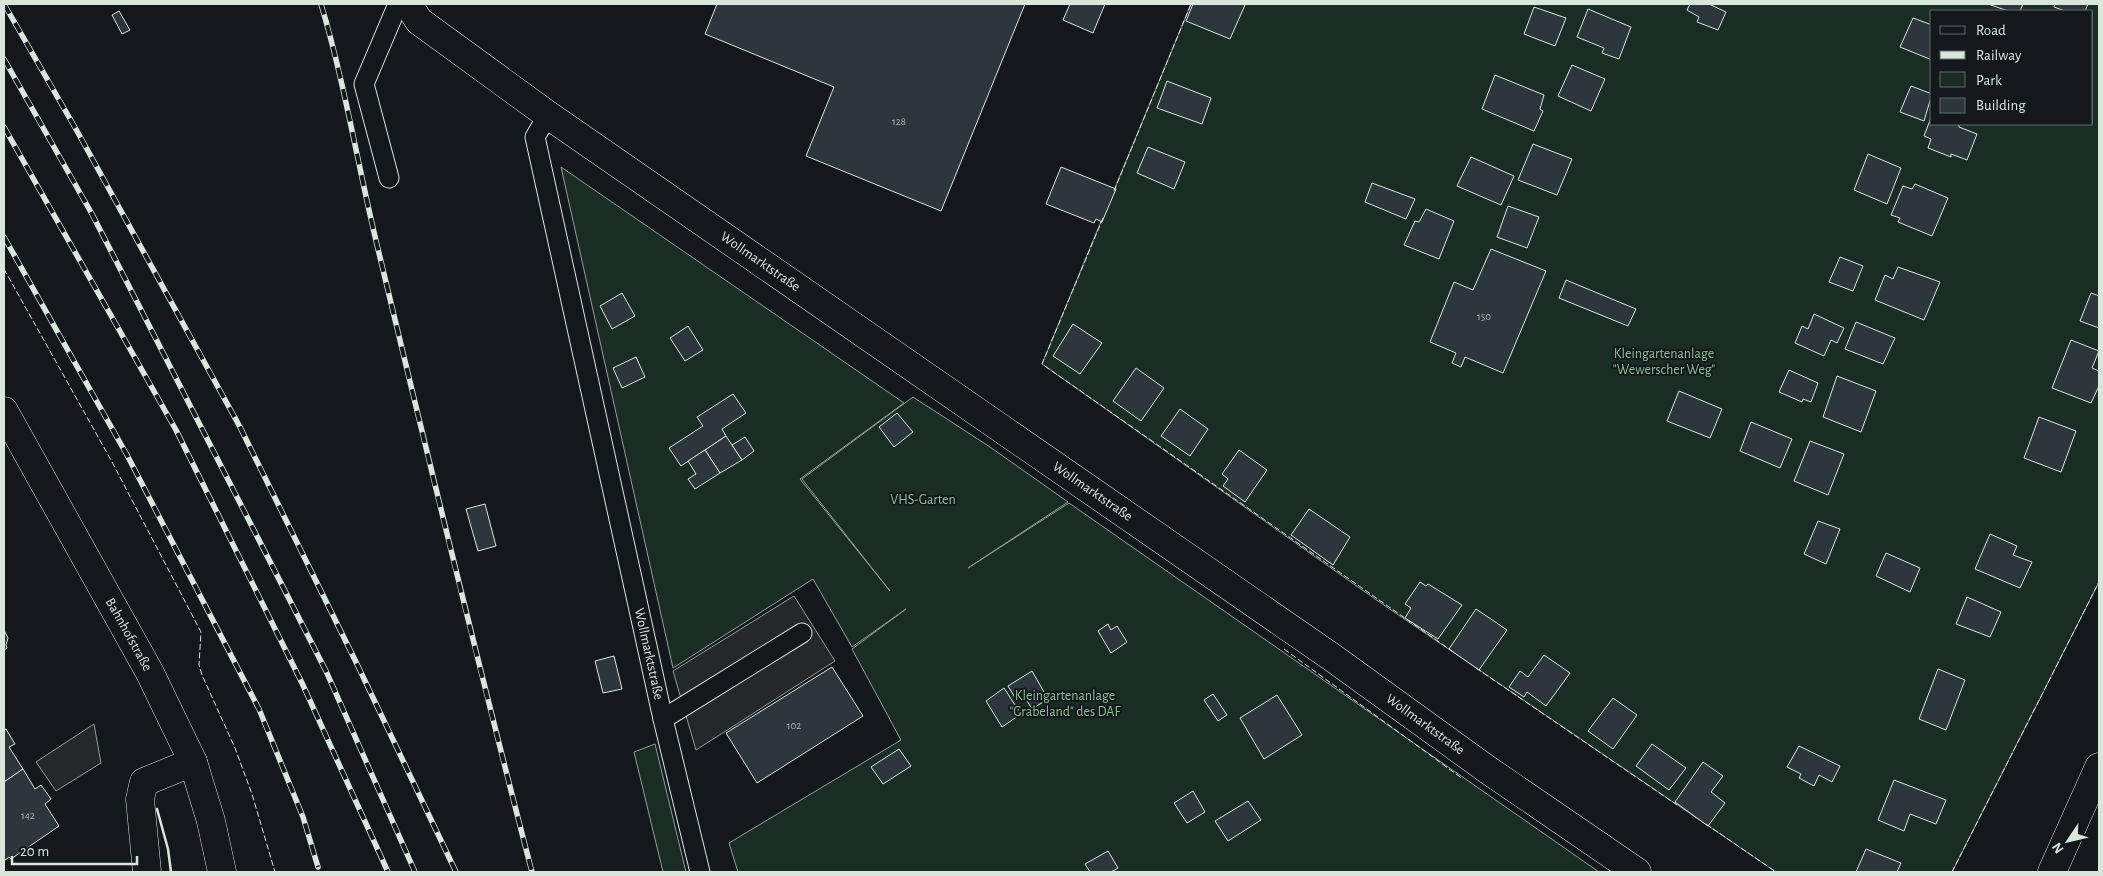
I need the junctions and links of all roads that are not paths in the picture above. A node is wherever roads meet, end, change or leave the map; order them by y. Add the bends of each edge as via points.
1 (398, 4) edge
2 (408, 4) edge
3 (548, 115) junction
4 (389, 178) dead end
5 (4, 411) edge
6 (802, 632) dead end
7 (663, 719) junction
8 (193, 762) junction
9 (2099, 767) edge
10 (147, 872) edge
11 (222, 872) edge
12 (700, 872) edge
13 (1637, 872) edge
14 (2052, 872) edge

1 - 4 lane via 364,84
2 - 3 street, Wollmarktstraße via 419,21
3 - 7 lane, Wollmarktstraße via 535,137
3 - 13 street, Wollmarktstraße
5 - 8 street, Bahnhofstraße via 150,673
6 - 7 lane
7 - 12 lane, Wollmarktstraße
8 - 10 street via 144,782 140,799
8 - 11 street, Bahnhofstraße
9 - 14 street

